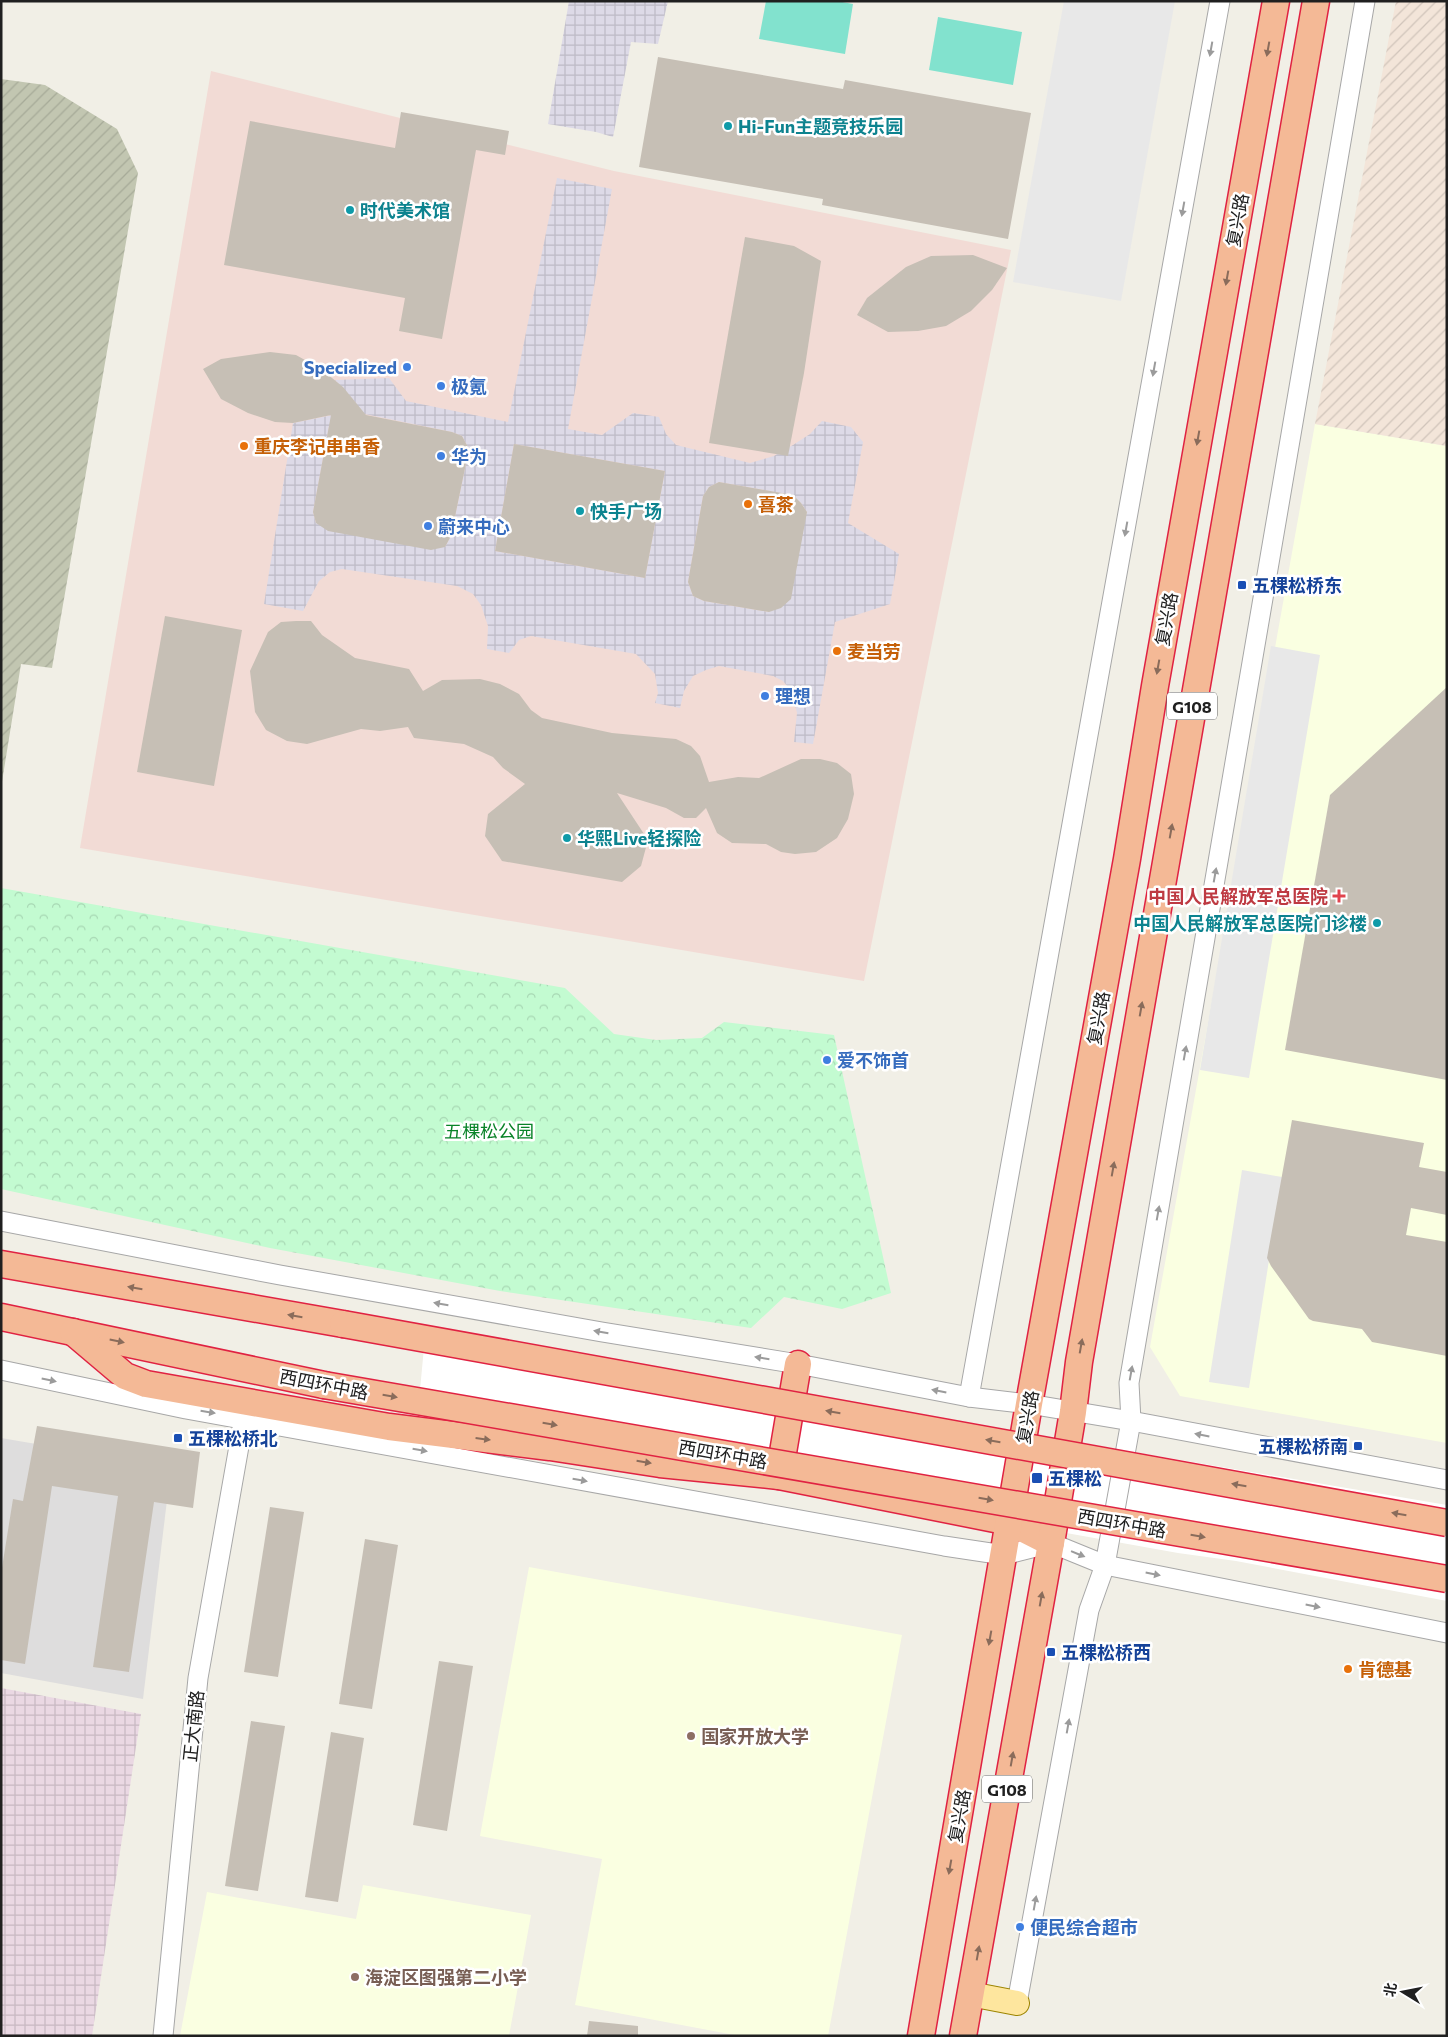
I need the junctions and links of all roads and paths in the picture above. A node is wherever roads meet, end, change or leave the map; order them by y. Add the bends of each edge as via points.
1 (1220, 1) edge
2 (1276, 1) edge
3 (1316, 1) edge
4 (1365, 1) edge
5 (1, 1221) edge
6 (2, 1264) edge
7 (1, 1317) edge
8 (73, 1332) junction
9 (798, 1364) junction
10 (1, 1370) edge
11 (969, 1397) junction
12 (1029, 1404) junction
13 (1073, 1412) junction
14 (244, 1418) junction
15 (1131, 1422) junction
16 (779, 1476) junction
17 (1447, 1480) edge
18 (1010, 1522) junction
19 (1447, 1523) edge
20 (1051, 1543) junction
21 (1004, 1555) junction
22 (1106, 1565) junction
23 (1447, 1578) edge
24 (1447, 1633) edge
25 (970, 1994) junction
26 (1017, 2003) joint
27 (163, 2036) edge
28 (921, 2036) edge
29 (963, 2036) edge

1 -> 11 street
2 -> 12 highway, 复兴路 / G108
13 -> 3 highway, G108 via 1078,1362
15 -> 4 street via 1129,1383
9 -> 5 street via 602,1332
19 -> 6 highway, bridge
7 - 8 highway, 西四环中路
8 -> 16 highway via 125,1376 146,1384 389,1427 660,1464
8 -> 23 highway, 西四环中路, bridge via 324,1385
11 -> 9 street
9 - 16 highway
10 -> 14 street
11 - 12 street
12 - 13 street
12 - 18 highway, 复兴路 / G108
13 - 15 street
13 - 20 highway, G108
14 -> 21 street
14 - 27 street, 正大南路 via 198,1678
17 -> 15 street
15 - 22 street
16 - 18 highway
18 - 20 highway
18 - 21 highway, 复兴路 / G108
20 - 21 street
20 -> 22 street
25 -> 20 highway, G108
21 -> 28 highway, 复兴路 / G108
22 -> 24 street
26 -> 22 street via 1089,1610
25 - 26 main road
25 - 29 highway, G108

